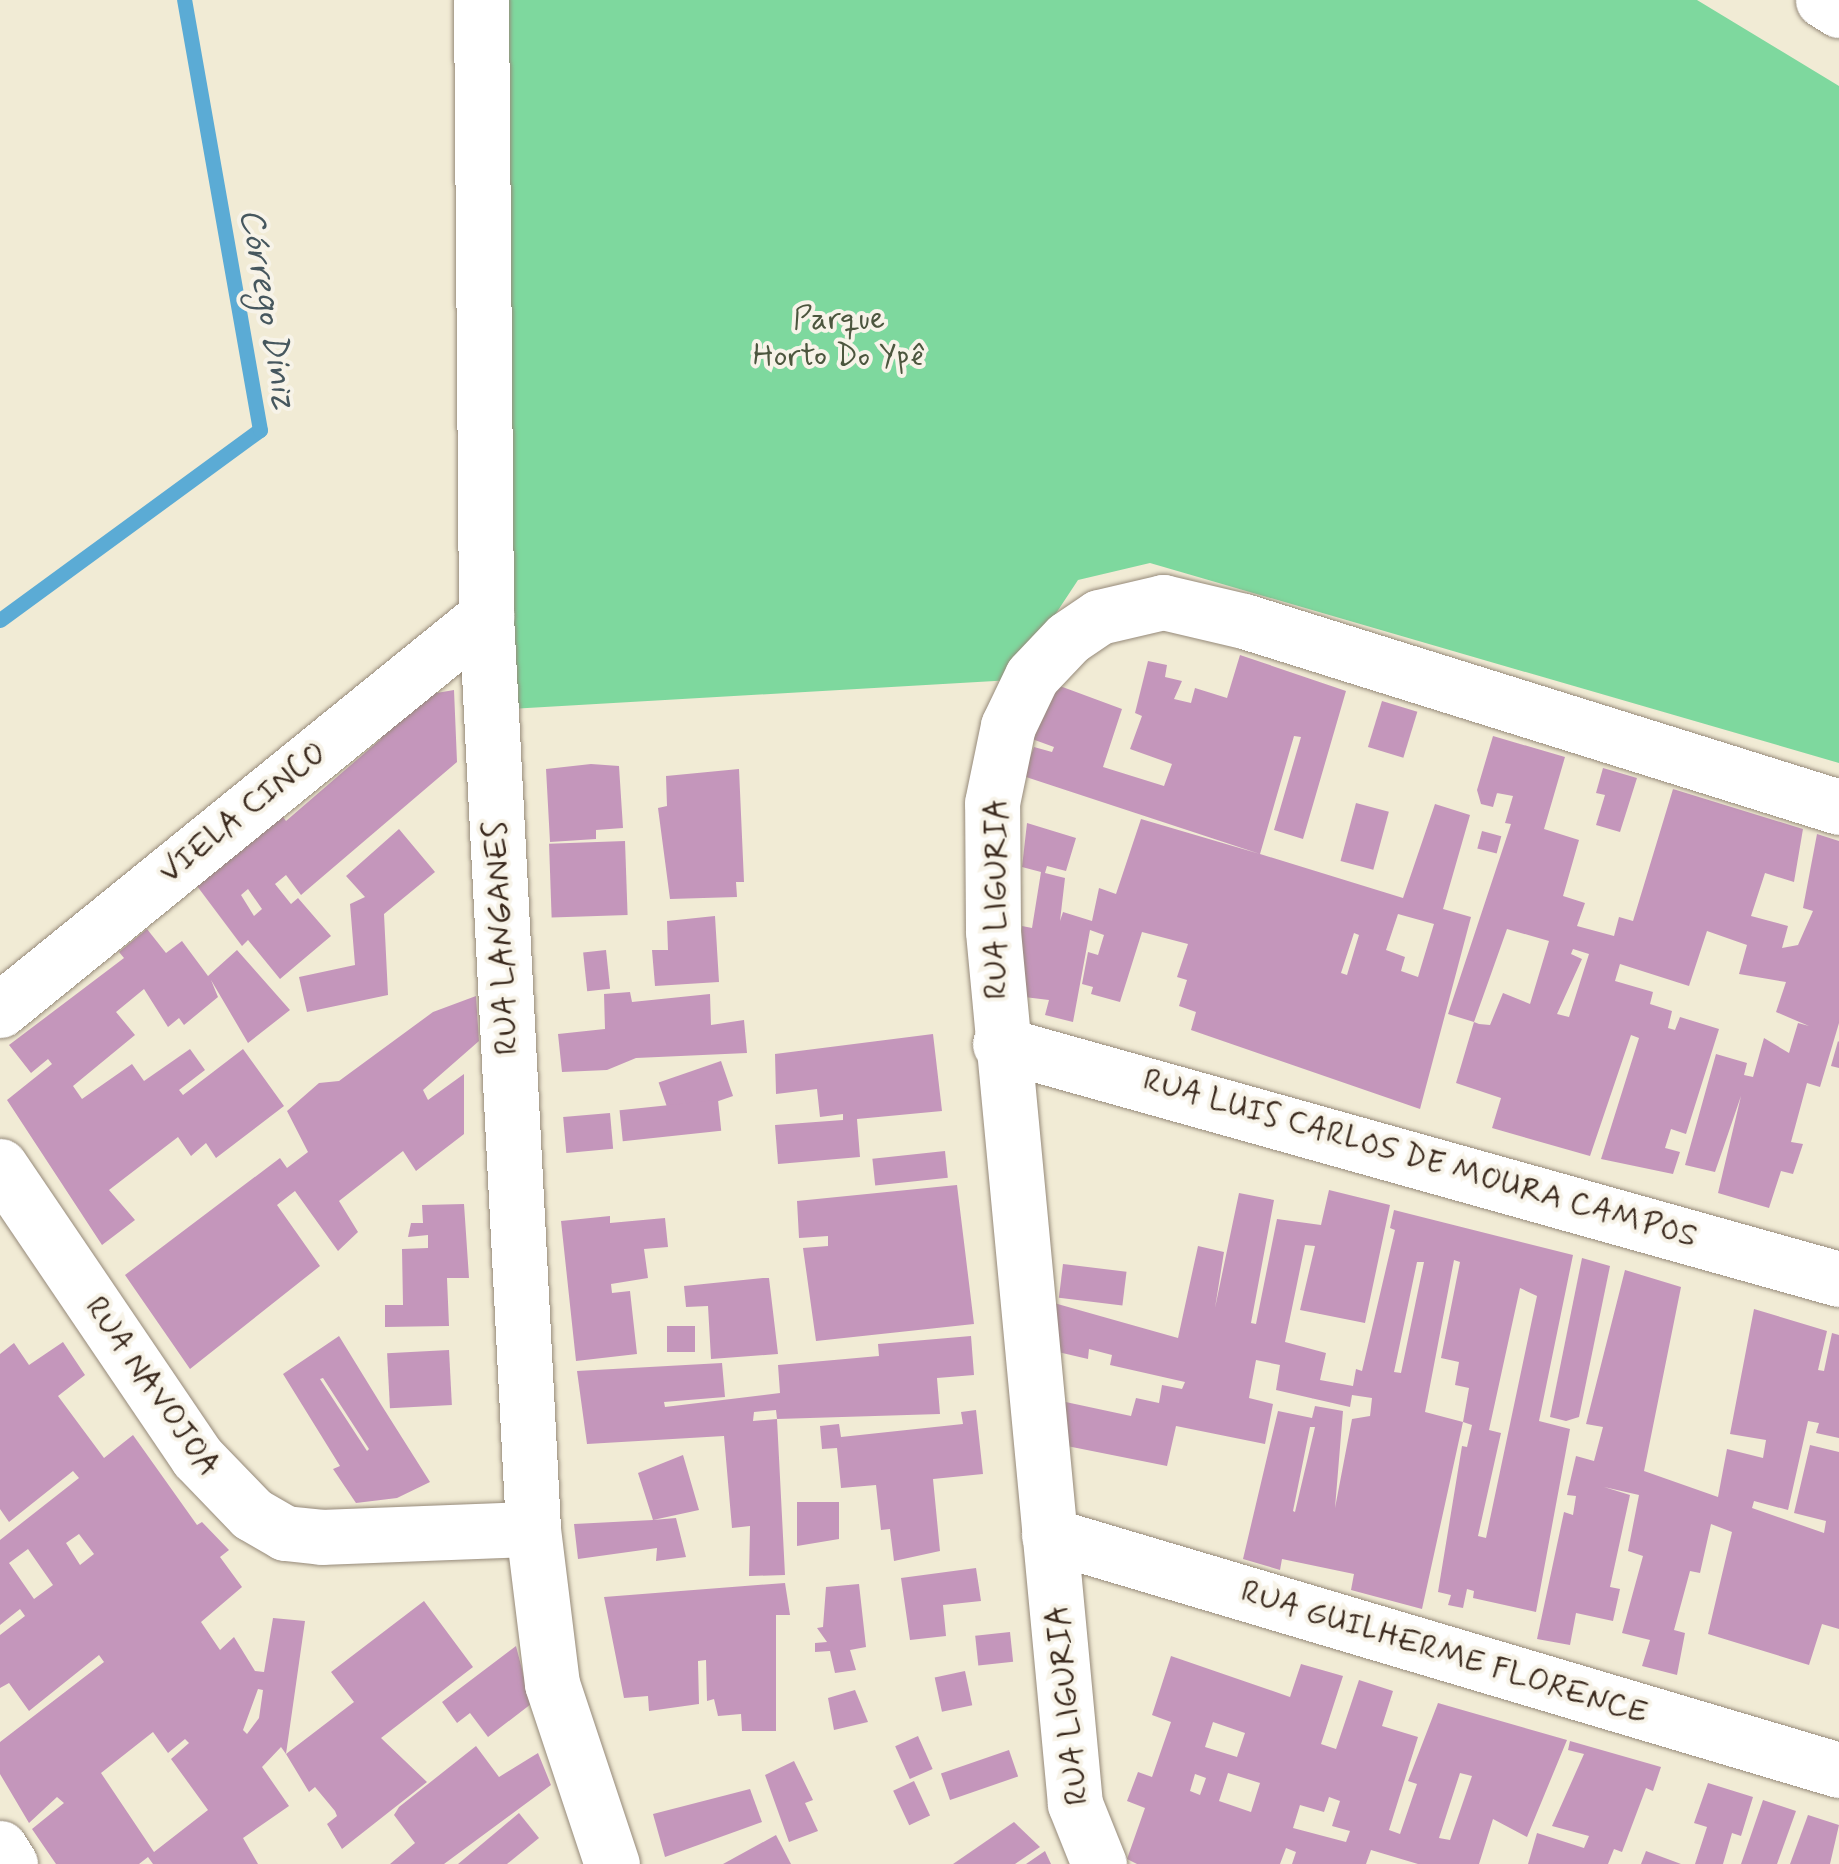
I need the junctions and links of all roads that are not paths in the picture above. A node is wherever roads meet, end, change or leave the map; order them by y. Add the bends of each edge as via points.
1 (481, 0) edge
2 (1822, 0) edge
3 (1839, 10) edge
4 (486, 616) junction
5 (1839, 807) edge
6 (0, 1010) edge
7 (1000, 1044) junction
8 (0, 1166) edge
9 (1839, 1279) edge
10 (533, 1529) junction
11 (1049, 1536) junction
12 (1839, 1770) edge
13 (0, 1848) edge
14 (10, 1864) edge
15 (612, 1864) edge
16 (1098, 1864) edge

1 - 4 street, RUA LANGANES
2 - 3 street
4 - 6 street, VIELA CINCO
4 - 10 street, RUA LANGANES
5 - 7 street, RUA LIGURIA via 1244,621 1162,602 1143,604 1099,617 1068,638 1032,676 1008,726 992,804
7 - 9 street, RUA LUIS CARLOS DE MOURA CAMPOS
7 - 11 street, RUA LIGURIA
8 - 10 street, RUA NAVOJOA via 196,1458 252,1514 285,1532 322,1537
10 - 15 street, RUA LANGANES via 552,1684
11 - 12 street, RUA GUILHERME FLORENCE
11 - 16 street, RUA LIGURIA via 1075,1804
13 - 14 street

